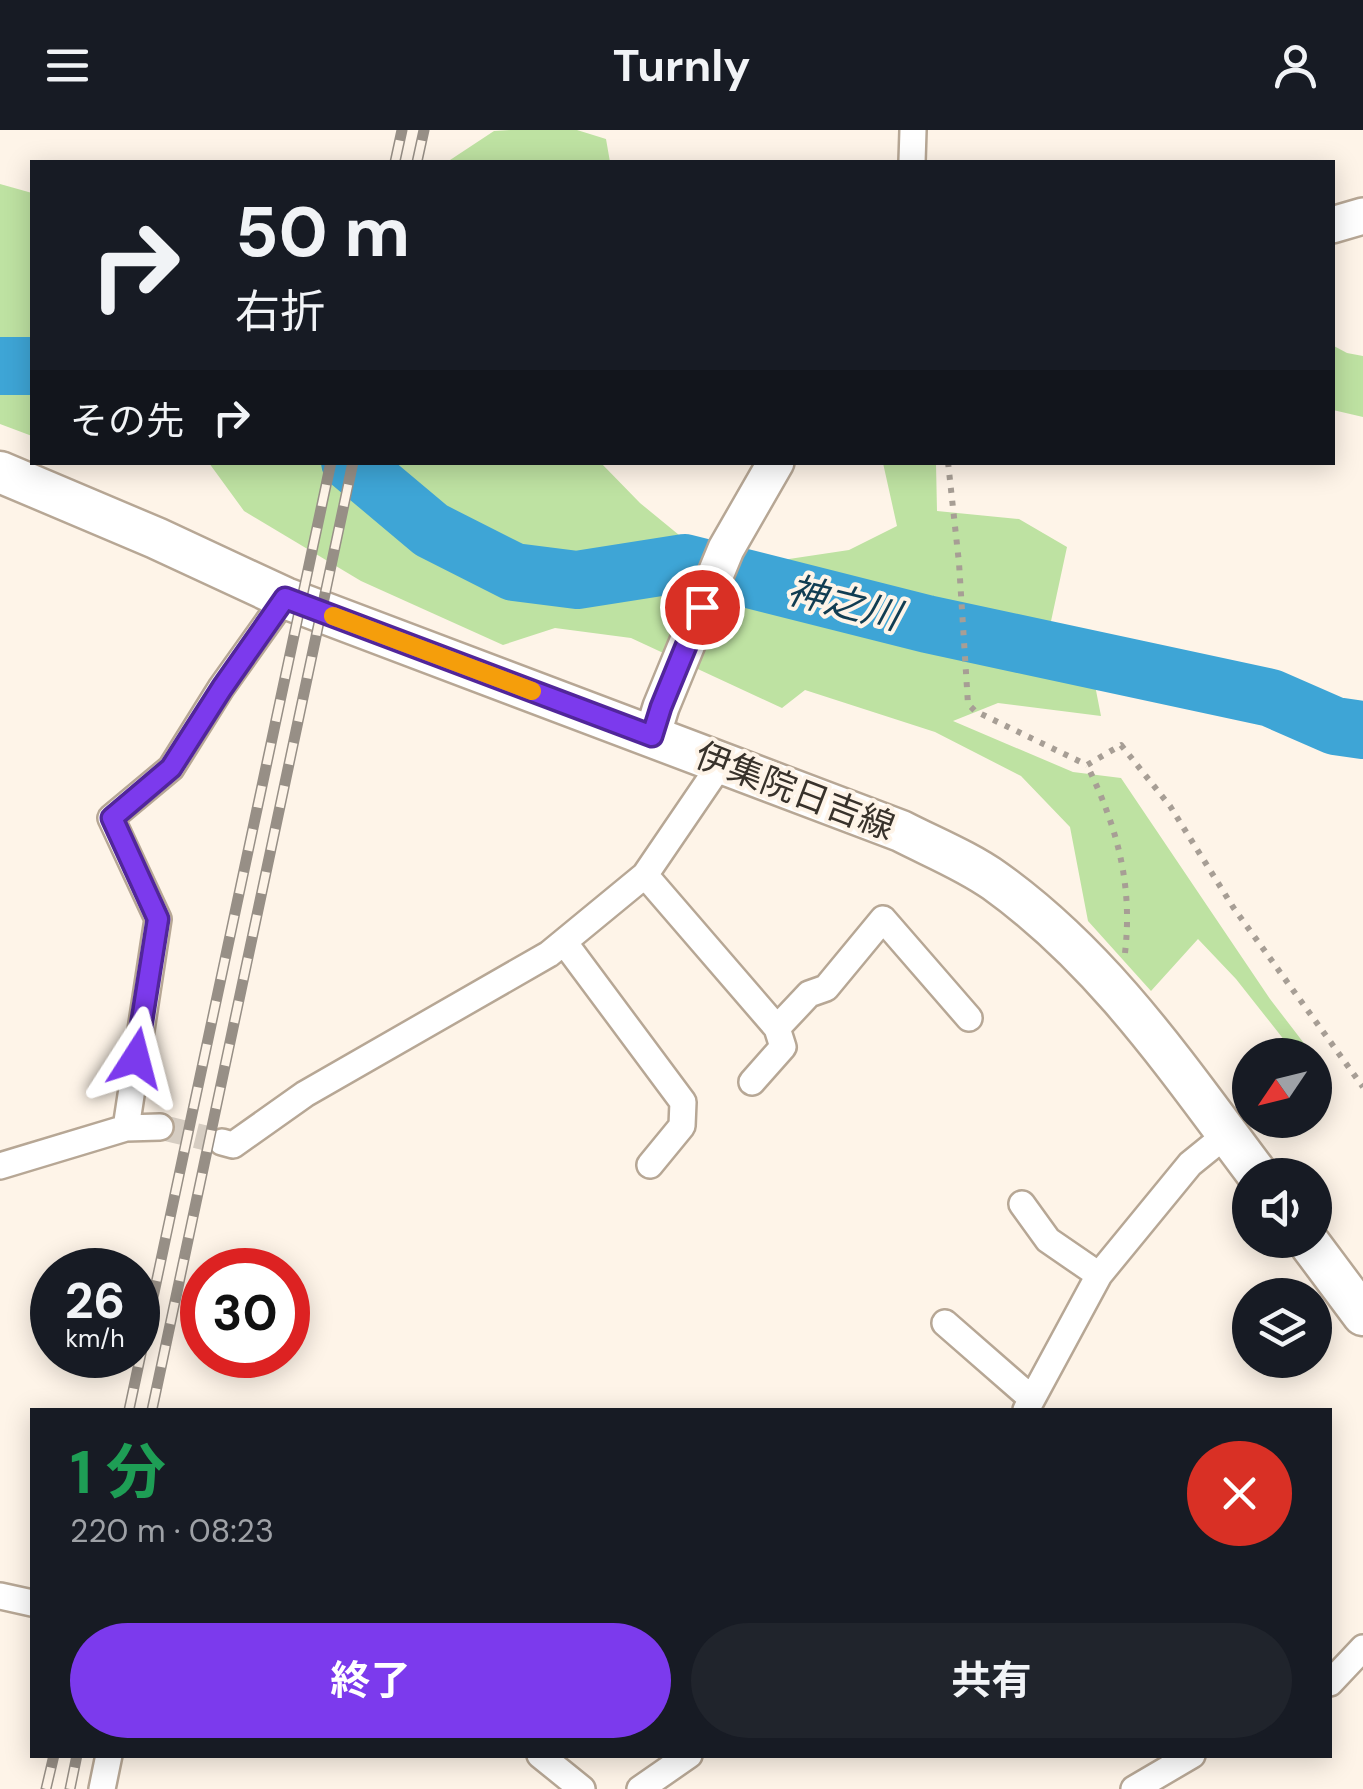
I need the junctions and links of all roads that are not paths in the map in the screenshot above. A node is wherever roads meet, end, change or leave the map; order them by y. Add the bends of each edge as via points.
1 (913, 130) edge
2 (912, 160) edge
3 (1363, 216) edge
4 (1335, 225) edge
5 (774, 465) edge
6 (0, 472) edge
7 (285, 598) junction
8 (652, 736) junction
9 (722, 762) junction
10 (645, 875) junction
11 (564, 942) junction
12 (969, 1018) dead end
13 (778, 1028) junction
14 (752, 1082) dead end
15 (160, 1127) tunnel mouth
16 (126, 1128) junction
17 (1227, 1134) junction
18 (222, 1142) tunnel mouth
19 (1245, 1158) edge
20 (650, 1165) dead end
21 (0, 1166) edge
22 (1022, 1204) dead end
23 (1320, 1258) edge
24 (1099, 1275) junction
25 (1363, 1315) edge
26 (945, 1323) dead end
27 (1029, 1404) edge
28 (0, 1596) edge
29 (30, 1603) edge
30 (1363, 1648) edge
31 (1332, 1681) edge
32 (108, 1758) edge
33 (544, 1758) edge
34 (685, 1758) edge
35 (1187, 1758) edge
36 (102, 1789) edge
37 (582, 1789) edge
38 (640, 1789) edge
39 (1134, 1789) edge

1 - 2 street
3 - 4 street
5 - 8 street via 726,549
6 - 7 main road, 伊集院日吉線
7 - 8 main road, 伊集院日吉線
7 - 16 street via 171,768 112,818 158,919
8 - 9 main road, 伊集院日吉線
9 - 10 street
9 - 17 main road, 伊集院日吉線 via 901,831 992,879 1069,940 1116,990
10 - 11 street
10 - 13 street
11 - 18 street via 304,1094 233,1144
11 - 20 street via 683,1102 682,1126
12 - 13 street via 884,919 826,988 810,994
13 - 14 street via 783,1047
15 - 16 street
16 - 21 street
17 - 19 main road, 伊集院日吉線
17 - 24 street via 1190,1164
22 - 24 street via 1048,1240
23 - 25 main road
24 - 27 street
26 - 27 street
28 - 29 street
30 - 31 street
32 - 36 street
33 - 37 street
34 - 38 street
35 - 39 street

